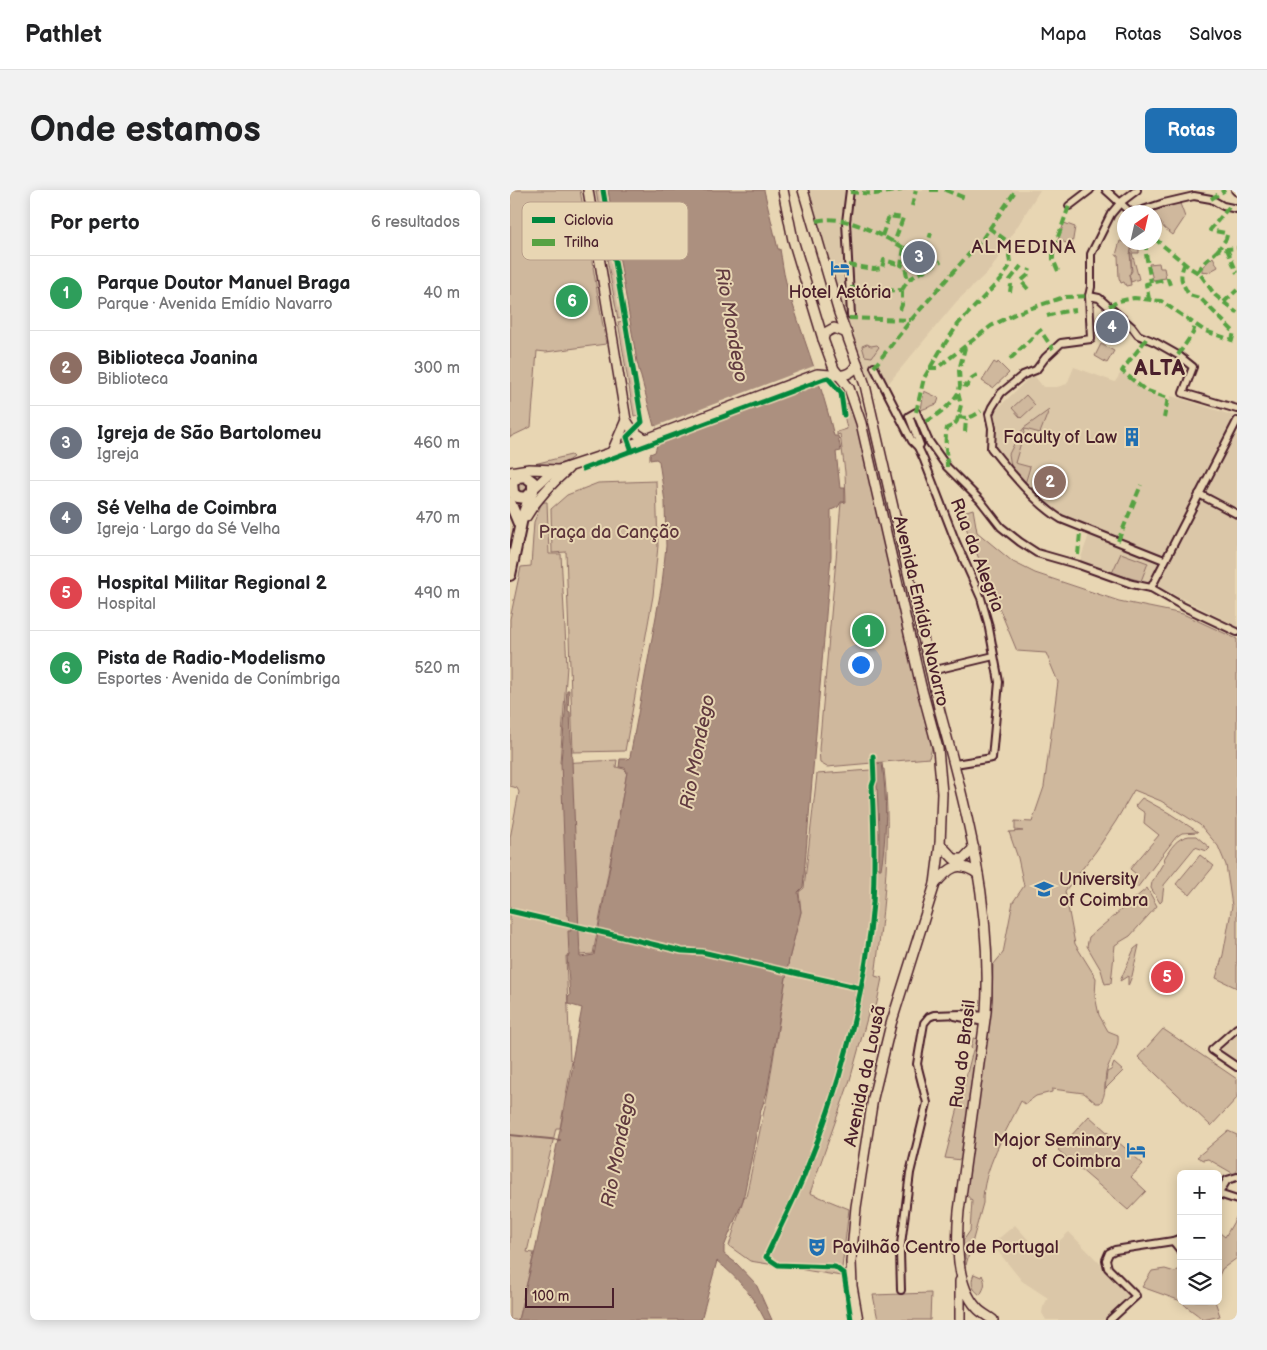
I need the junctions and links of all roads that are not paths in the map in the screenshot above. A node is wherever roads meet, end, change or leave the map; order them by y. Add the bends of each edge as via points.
1 (783, 190) edge
2 (803, 190) edge
3 (850, 190) edge
4 (1090, 190) edge
5 (1106, 190) edge
6 (1137, 190) edge
7 (1121, 202) junction
8 (1124, 205) edge
9 (1158, 205) edge
10 (1069, 206) dead end
11 (1237, 209) edge
12 (600, 260) edge
13 (1089, 296) junction
14 (851, 315) dead end
15 (846, 333) junction
16 (823, 339) junction
17 (829, 355) junction
18 (857, 363) junction
19 (874, 367) dead end
20 (817, 374) junction
21 (838, 376) junction
22 (1237, 409) edge
23 (626, 420) junction
24 (1237, 422) edge
25 (645, 439) junction
26 (918, 447) junction
27 (612, 452) junction
28 (571, 466) junction
29 (559, 470) junction
30 (517, 476) edge
31 (547, 476) junction
32 (533, 491) junction
33 (1199, 494) junction
34 (513, 495) edge
35 (1237, 514) edge
36 (522, 522) junction
37 (1164, 560) junction
38 (510, 575) edge
39 (1151, 588) junction
40 (1237, 632) edge
41 (994, 656) junction
42 (930, 671) junction
43 (940, 764) junction
44 (955, 764) junction
45 (959, 781) joint
46 (940, 844) junction
47 (974, 848) junction
48 (978, 874) junction
49 (935, 884) junction
50 (985, 1019) junction
51 (1237, 1028) edge
52 (1237, 1067) edge
53 (1237, 1177) edge
54 (1222, 1189) edge
55 (1222, 1195) edge
56 (1237, 1200) edge
57 (1177, 1240) edge
58 (1173, 1241) junction
59 (1177, 1246) edge
60 (959, 1264) junction
61 (901, 1290) dead end
62 (977, 1308) junction
63 (858, 1320) edge
64 (960, 1320) edge
65 (974, 1320) edge
66 (993, 1320) edge
67 (1110, 1320) edge

1 - 16 main road via 793,240
2 - 15 main road
3 - 14 street via 846,222
4 - 10 street
5 - 7 street
6 - 7 street
7 - 8 street
7 - 13 street via 1111,214 1091,254
9 - 11 street via 1194,196
12 - 23 main road
13 - 22 street via 1099,298 1138,335 1178,355 1193,367 1183,392
13 - 37 street via 1090,339 1060,343 1036,370 1023,375 1001,393 989,414 991,448 1050,512
15 - 16 main road via 834,328 825,333
15 - 18 main road, Avenida Emídio Navarro
16 - 17 main road
17 - 20 main road
17 - 21 main road, Avenida Emídio Navarro
18 - 21 main road via 851,374
18 - 42 main road, Avenida Emídio Navarro
19 - 26 street
20 - 21 main road
20 - 25 main road
21 - 43 main road, Avenida Emídio Navarro via 848,388 861,423
23 - 25 main road via 633,431
23 - 27 main road
24 - 33 street
25 - 27 main road
26 - 39 street via 909,416 916,412 928,440 947,467 1001,527 1020,542 1037,553
26 - 41 street, Rua da Alegria via 981,598
27 - 28 main road
28 - 29 main road
28 - 36 main road via 546,489
29 - 30 main road via 529,469
29 - 31 main road
30 - 31 main road
30 - 32 main road via 533,482
30 - 34 main road via 512,483
31 - 32 main road
32 - 34 main road via 526,498
32 - 36 main road
33 - 35 street
33 - 37 street
34 - 36 main road
36 - 38 main road
37 - 39 street
39 - 40 street
41 - 42 street
41 - 44 street, Rua da Alegria via 999,682 992,758
42 - 44 main road, Avenida Emídio Navarro
43 - 44 main road via 951,761
43 - 46 main road, Avenida Emídio Navarro
44 - 45 main road, Avenida Emídio Navarro
45 - 47 main road, Rua do Brasil
46 - 47 main road via 954,859 963,859
46 - 49 main road, Avenida da Lousã
47 - 48 main road, Rua do Brasil
48 - 49 main road via 968,867 953,866
48 - 50 main road, Rua do Brasil via 988,962
49 - 63 main road, Avenida da Lousã via 891,1024 873,1098 852,1233 852,1286
50 - 60 main road, Rua do Brasil via 958,1217
50 - 61 street via 934,1015 924,1023 917,1064 927,1103 910,1173 900,1252
51 - 52 street via 1212,1050
53 - 54 street via 1227,1180
55 - 56 street
57 - 58 street
58 - 59 street
58 - 67 street via 1116,1250 1109,1254 1106,1260 1108,1268 1136,1296
60 - 62 main road, Rua do Brasil via 964,1287
60 - 64 main road
62 - 65 main road
62 - 66 main road, Rua do Brasil

